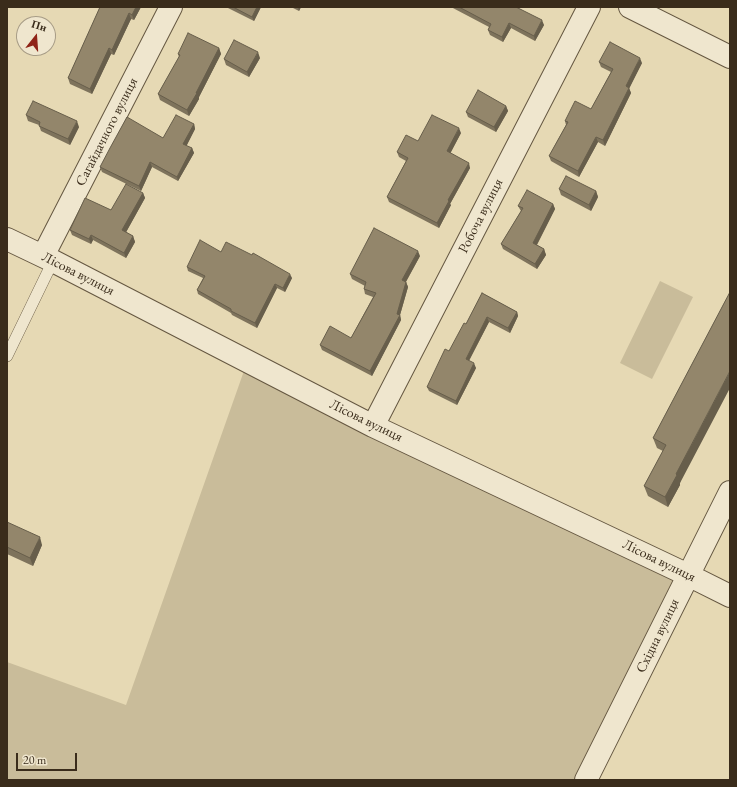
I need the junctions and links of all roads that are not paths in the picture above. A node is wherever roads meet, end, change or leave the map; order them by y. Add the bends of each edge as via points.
1 (171, 7) edge
2 (589, 7) edge
3 (630, 7) edge
4 (730, 57) edge
5 (7, 238) edge
6 (48, 258) junction
7 (7, 356) edge
8 (373, 426) junction
9 (730, 492) edge
10 (688, 575) junction
11 (730, 596) edge
12 (586, 780) edge

1 - 6 street, Сагайдачного вулиця
2 - 8 street, Робоча вулиця
3 - 4 street
5 - 6 street, Лісова вулиця
6 - 7 lane
6 - 8 street, Лісова вулиця
8 - 10 street, Лісова вулиця
9 - 10 street, Східна вулиця
10 - 11 street, Лісова вулиця
10 - 12 street, Східна вулиця

